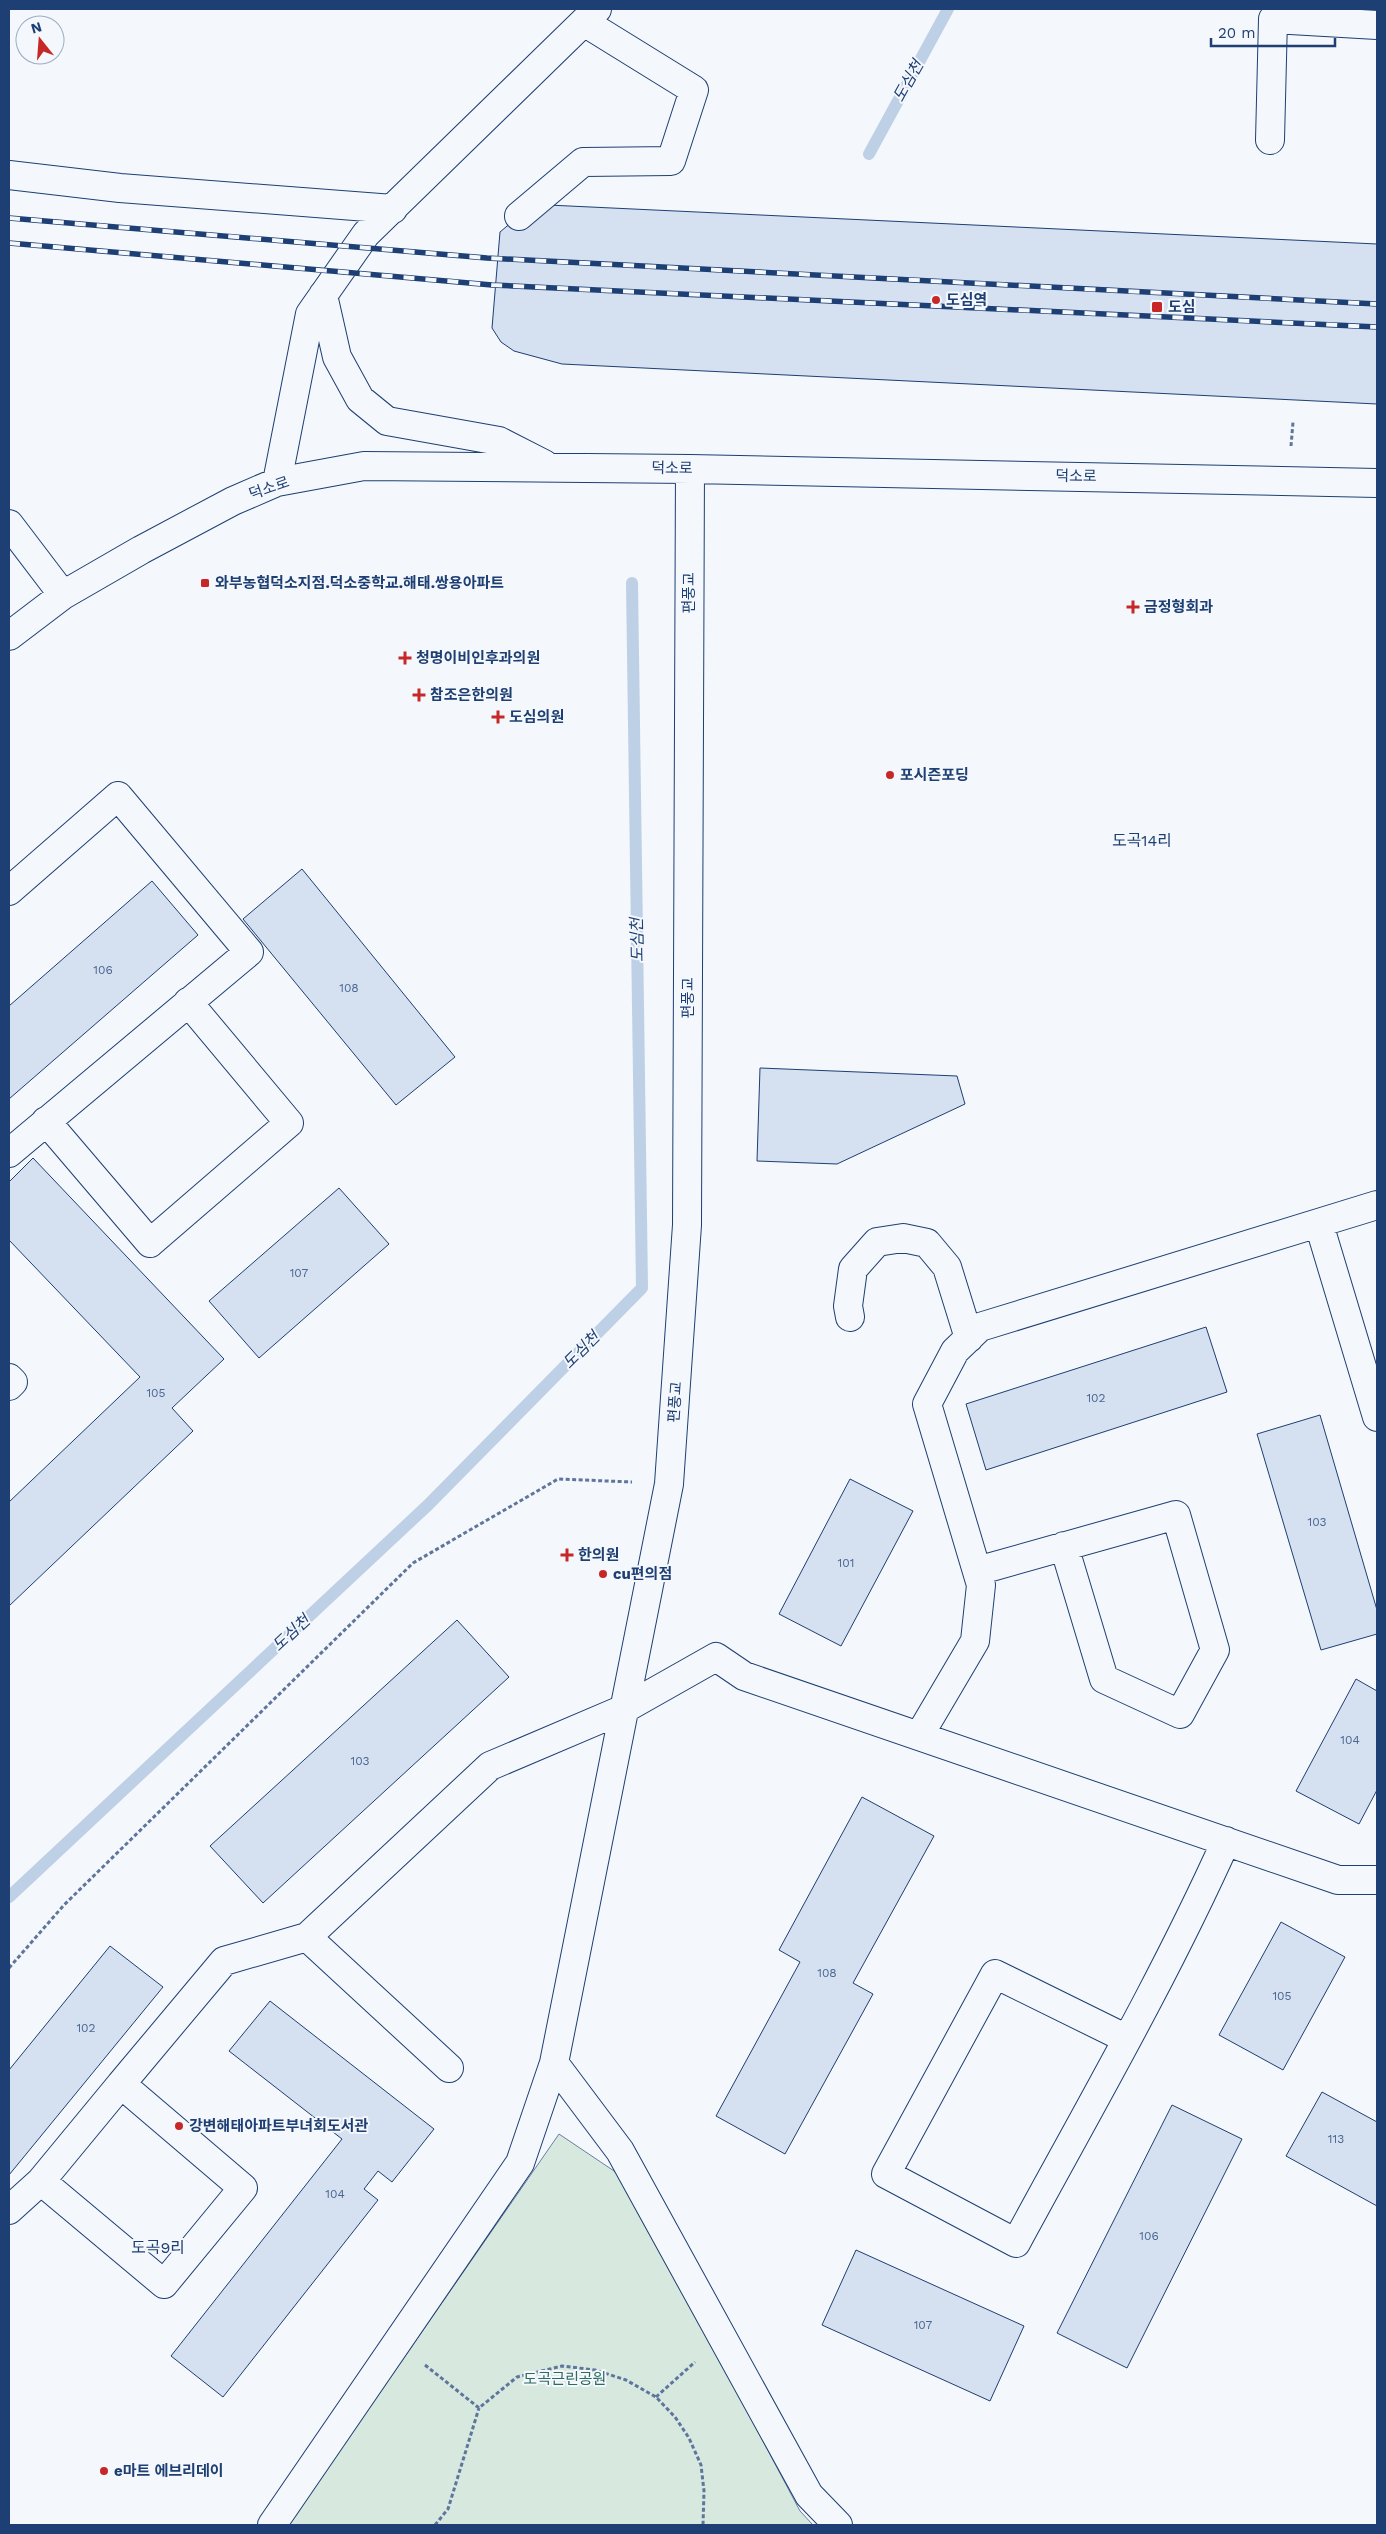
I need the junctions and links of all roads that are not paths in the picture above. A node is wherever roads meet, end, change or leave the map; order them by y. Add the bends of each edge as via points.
1 (590, 16) edge
2 (1377, 25) edge
3 (1270, 140) dead end
4 (9, 175) edge
5 (393, 209) junction
6 (519, 216) dead end
7 (323, 295) junction
8 (550, 467) junction
9 (690, 468) junction
10 (277, 482) junction
11 (1377, 483) edge
12 (9, 524) edge
13 (63, 595) junction
14 (9, 636) edge
15 (9, 891) edge
16 (188, 1002) junction
17 (46, 1121) junction
18 (11, 1146) edge
19 (1377, 1205) edge
20 (1319, 1224) junction
21 (850, 1317) dead end
22 (968, 1338) junction
23 (9, 1378) edge
24 (9, 1386) edge
25 (1377, 1418) edge
26 (1064, 1546) junction
27 (977, 1571) junction
28 (624, 1709) junction
29 (919, 1736) junction
30 (1226, 1841) junction
31 (1377, 1880) edge
32 (307, 1936) junction
33 (1127, 2039) junction
34 (554, 2063) junction
35 (449, 2068) dead end
36 (121, 2084) junction
37 (42, 2181) junction
38 (9, 2210) edge
39 (272, 2525) edge
40 (838, 2525) edge

1 - 5 street
1 - 6 street via 694,90 671,161 583,162
2 - 3 street via 1273,19
4 - 5 street via 120,188
5 - 7 street via 366,234
7 - 8 street via 337,357 360,399 387,421 499,441
7 - 10 street via 310,314
8 - 9 street, 덕소로
8 - 10 street, 덕소로 via 364,466
9 - 11 street, 덕소로
9 - 28 street, 편풍교 via 687,1225 670,1484
10 - 13 street, 덕소로 via 233,501
12 - 13 street
13 - 14 street, 덕소로
15 - 16 street via 118,796 249,952
16 - 17 street
16 - 17 street via 289,1123 150,1243
17 - 18 street
19 - 20 street
20 - 22 street via 980,1328
20 - 25 street
21 - 22 street via 848,1306 853,1269 877,1242 903,1238 927,1242 947,1267
22 - 27 street via 955,1351 927,1404
23 - 24 street via 13,1382
26 - 26 street via 1176,1514 1215,1650 1180,1714 1104,1679
26 - 27 street
27 - 29 street via 981,1585 975,1641
28 - 29 street via 716,1658 744,1676
28 - 32 street via 490,1766
28 - 34 street, 편풍교
29 - 30 street
30 - 31 street via 1338,1880
30 - 33 street via 1196,1907
32 - 35 street
32 - 36 street via 224,1961
33 - 33 street via 1016,2243 886,2174 995,1974
34 - 39 street, 편풍교 via 520,2163
34 - 40 street via 620,2152 809,2494
36 - 37 street
36 - 37 street via 243,2188 164,2284
37 - 38 street

